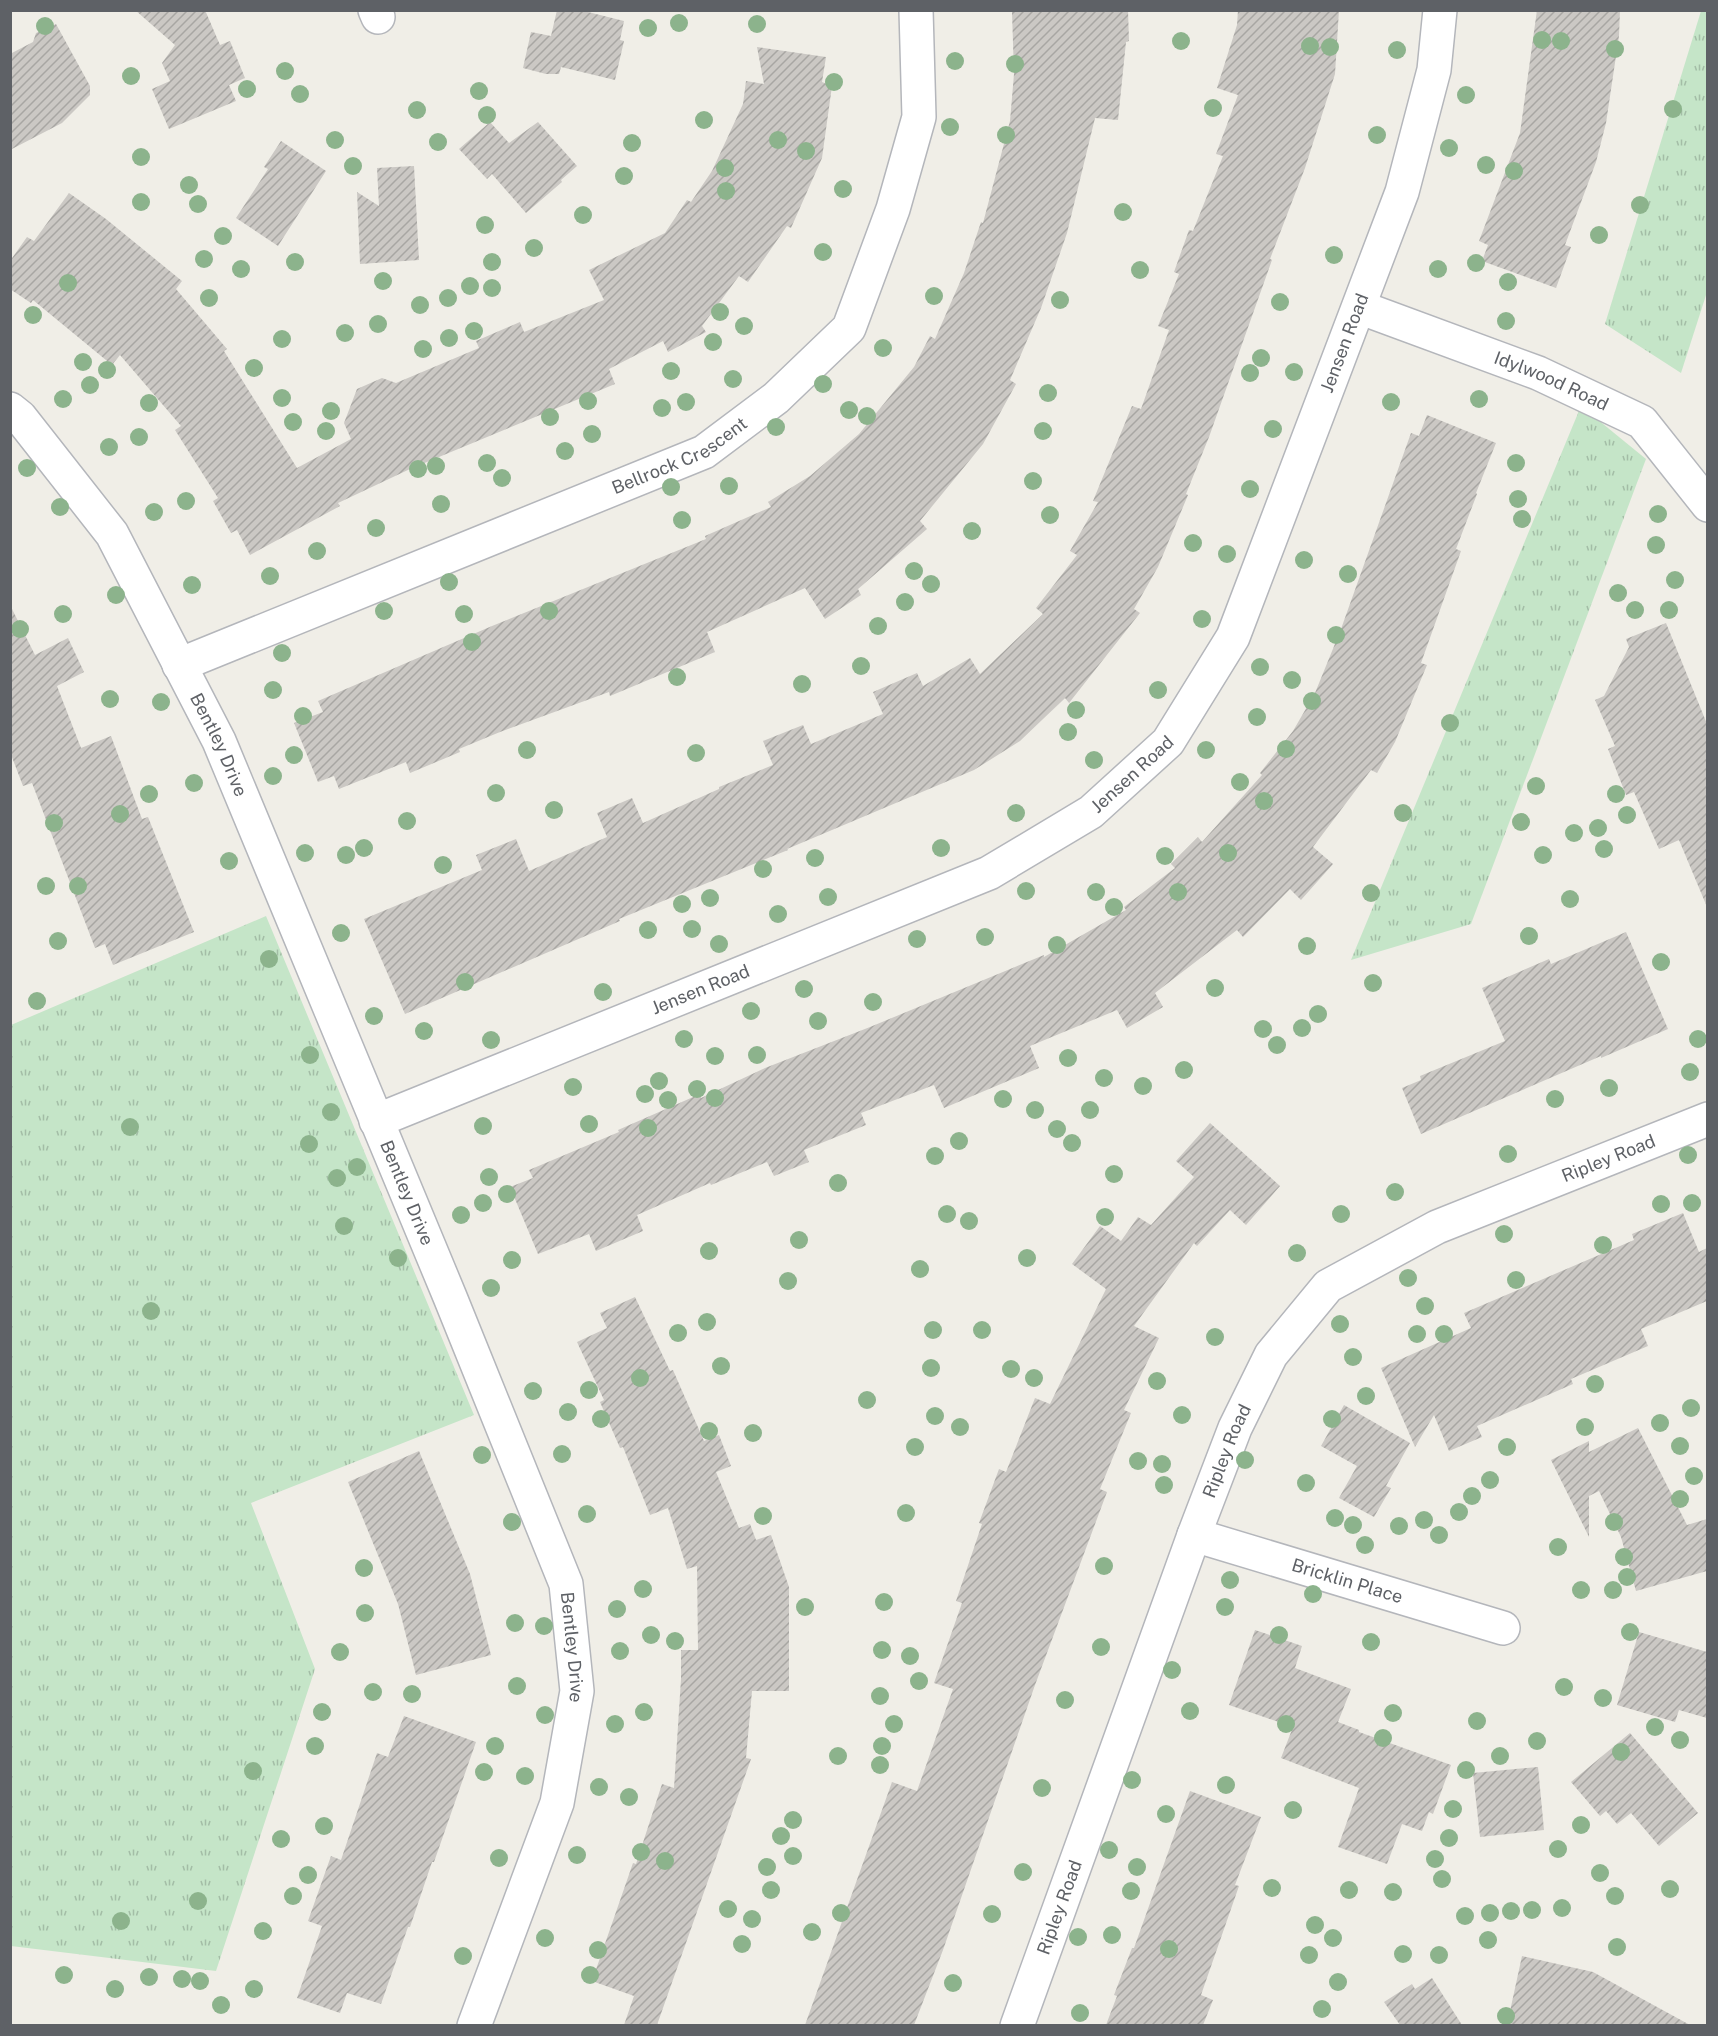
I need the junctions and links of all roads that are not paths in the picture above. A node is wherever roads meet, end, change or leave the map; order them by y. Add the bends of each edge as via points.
1 (916, 10) edge
2 (1440, 10) edge
3 (1359, 307) junction
4 (10, 409) edge
5 (1707, 505) edge
6 (179, 665) junction
7 (1707, 1119) edge
8 (376, 1120) junction
9 (1194, 1535) junction
10 (1503, 1628) dead end
11 (474, 2025) edge
12 (1017, 2025) edge

1 - 6 street, Bellrock Crescent via 919,117 889,220 849,328 776,398 704,452
2 - 3 street, Jensen Road via 1434,70 1402,192
3 - 5 street, Idylwood Road via 1538,373 1642,422
3 - 8 street, Jensen Road via 1233,637 1168,742 1091,812 988,873
4 - 6 street, Bentley Drive via 112,534
6 - 8 street, Bentley Drive via 219,741
7 - 9 street, Ripley Road via 1437,1227 1328,1286 1271,1355 1234,1428
8 - 11 street, Bentley Drive via 566,1584 577,1690 557,1803
9 - 10 street, Bricklin Place
9 - 12 street, Ripley Road

